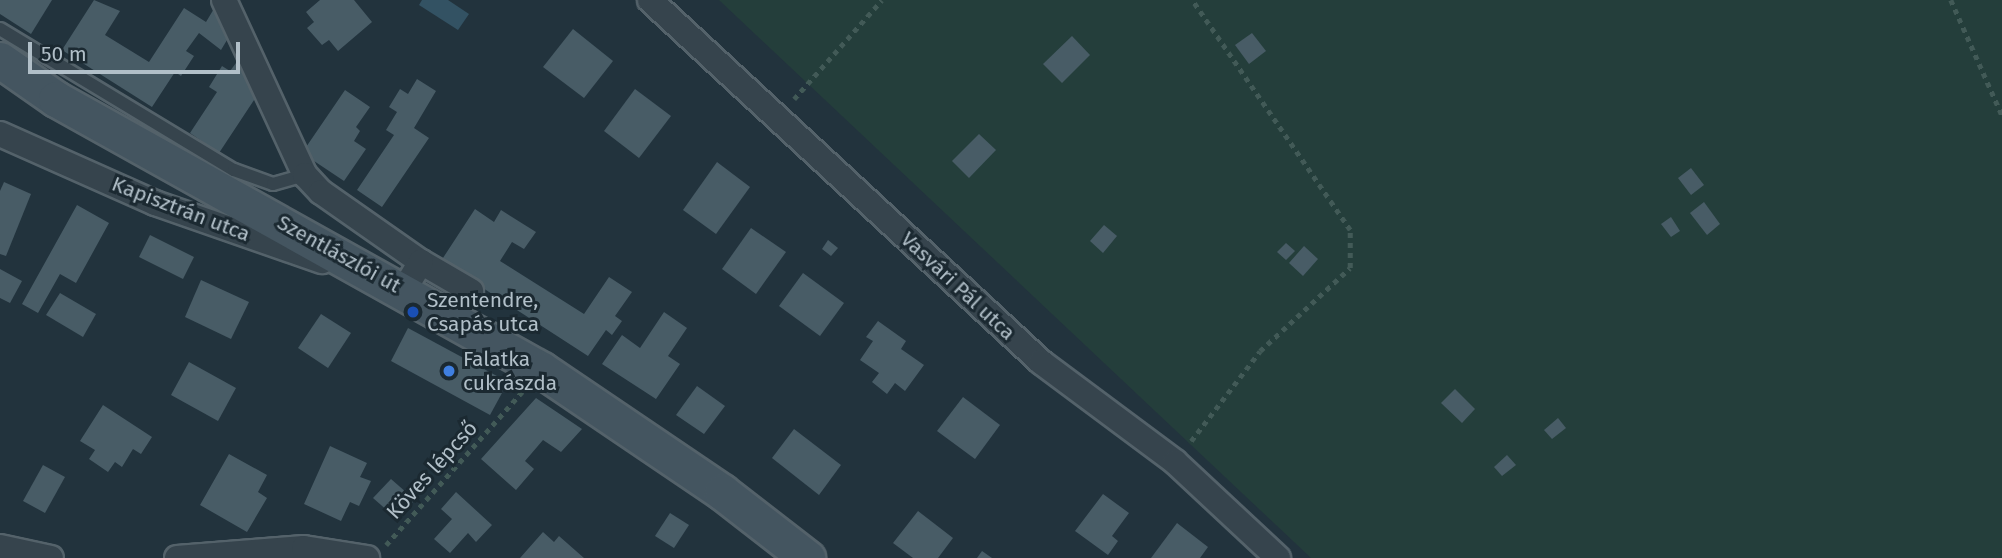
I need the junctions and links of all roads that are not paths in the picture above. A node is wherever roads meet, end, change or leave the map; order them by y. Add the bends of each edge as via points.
1 (224, 0) edge
2 (650, 0) edge
3 (0, 29) edge
4 (0, 60) edge
5 (0, 134) edge
6 (305, 175) junction
7 (413, 276) junction
8 (471, 291) dead end
9 (4, 551) edge
10 (360, 555) edge
11 (51, 558) edge
12 (177, 558) edge
13 (807, 558) edge
14 (1278, 558) edge

1 - 6 street
2 - 14 street, Vasvári Pál utca via 1041,362 1175,462
3 - 6 lane via 234,170 273,184
4 - 7 main road, Szentlászlói út via 56,99
5 - 7 street, Kapisztrán utca via 155,203
6 - 7 street
7 - 8 street
7 - 13 main road, Szentlászlói út via 722,492
9 - 11 street
10 - 12 street via 304,548

